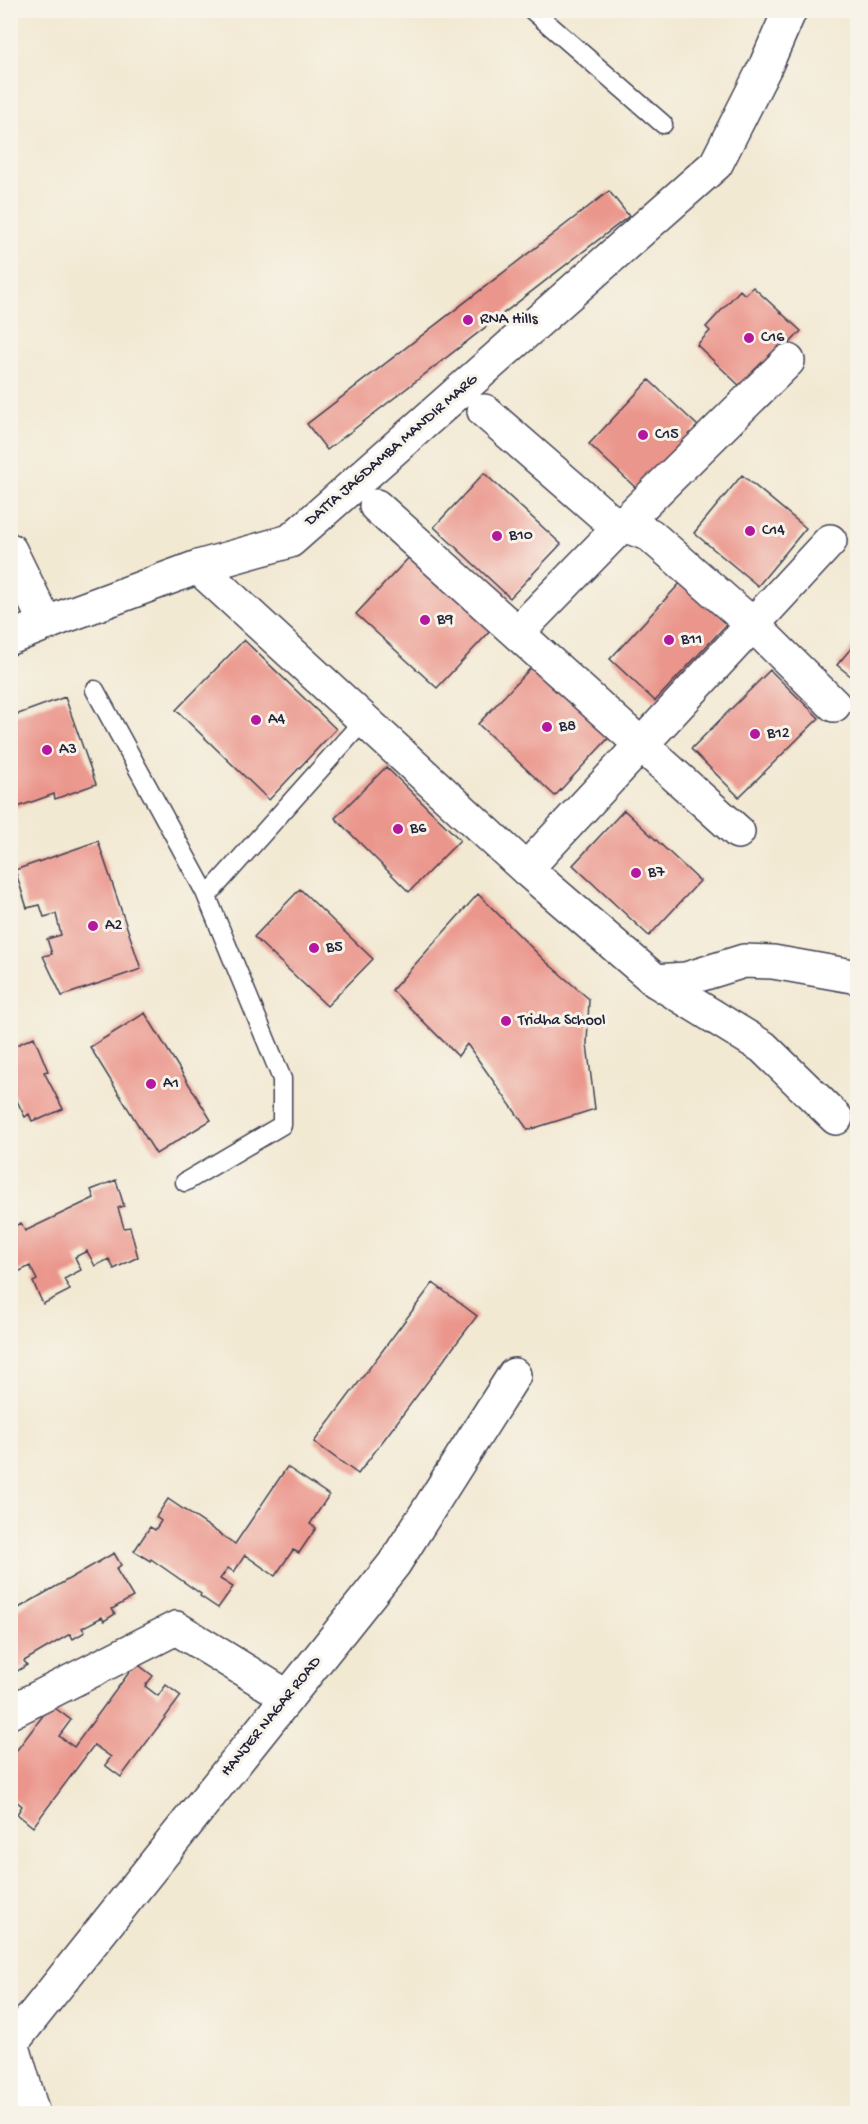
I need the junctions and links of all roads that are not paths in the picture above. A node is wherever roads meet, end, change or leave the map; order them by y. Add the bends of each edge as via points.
1 (532, 10) edge
2 (790, 10) edge
3 (663, 124) dead end
4 (788, 361) dead end
5 (484, 411) dead end
6 (376, 506) dead end
7 (623, 524) junction
8 (830, 541) dead end
9 (10, 550) edge
10 (198, 567) junction
11 (46, 624) junction
12 (753, 625) junction
13 (518, 632) junction
14 (10, 638) edge
15 (95, 690) dead end
16 (834, 705) dead end
17 (364, 720) junction
18 (642, 744) junction
19 (738, 832) dead end
20 (526, 869) junction
21 (207, 896) junction
22 (858, 977) edge
23 (656, 981) junction
24 (837, 1118) dead end
25 (185, 1182) dead end
26 (514, 1375) dead end
27 (288, 1697) junction
28 (10, 1712) edge
29 (11, 2044) edge
30 (33, 2114) edge

1 - 3 lane
2 - 10 street, DATTA JAGDAMBA MANDIR MARG via 716,164 290,541
4 - 7 street
5 - 7 street via 608,519
6 - 13 street
7 - 12 street via 650,535
7 - 13 street
8 - 12 street
9 - 11 street
10 - 11 street, DATTA JAGDAMBA MANDIR MARG
10 - 17 street
11 - 14 street, DATTA JAGDAMBA MANDIR MARG
12 - 16 street
12 - 18 street
13 - 18 street
15 - 21 lane
17 - 20 street
17 - 21 lane
18 - 19 street
18 - 20 street
20 - 23 street
21 - 25 lane via 282,1078 282,1125
22 - 23 street via 774,962 744,961 686,979
23 - 24 street via 764,1047
26 - 27 street, HANJER NAGAR ROAD via 394,1564
27 - 28 street via 176,1628
27 - 29 street, HANJER NAGAR ROAD
29 - 30 street

